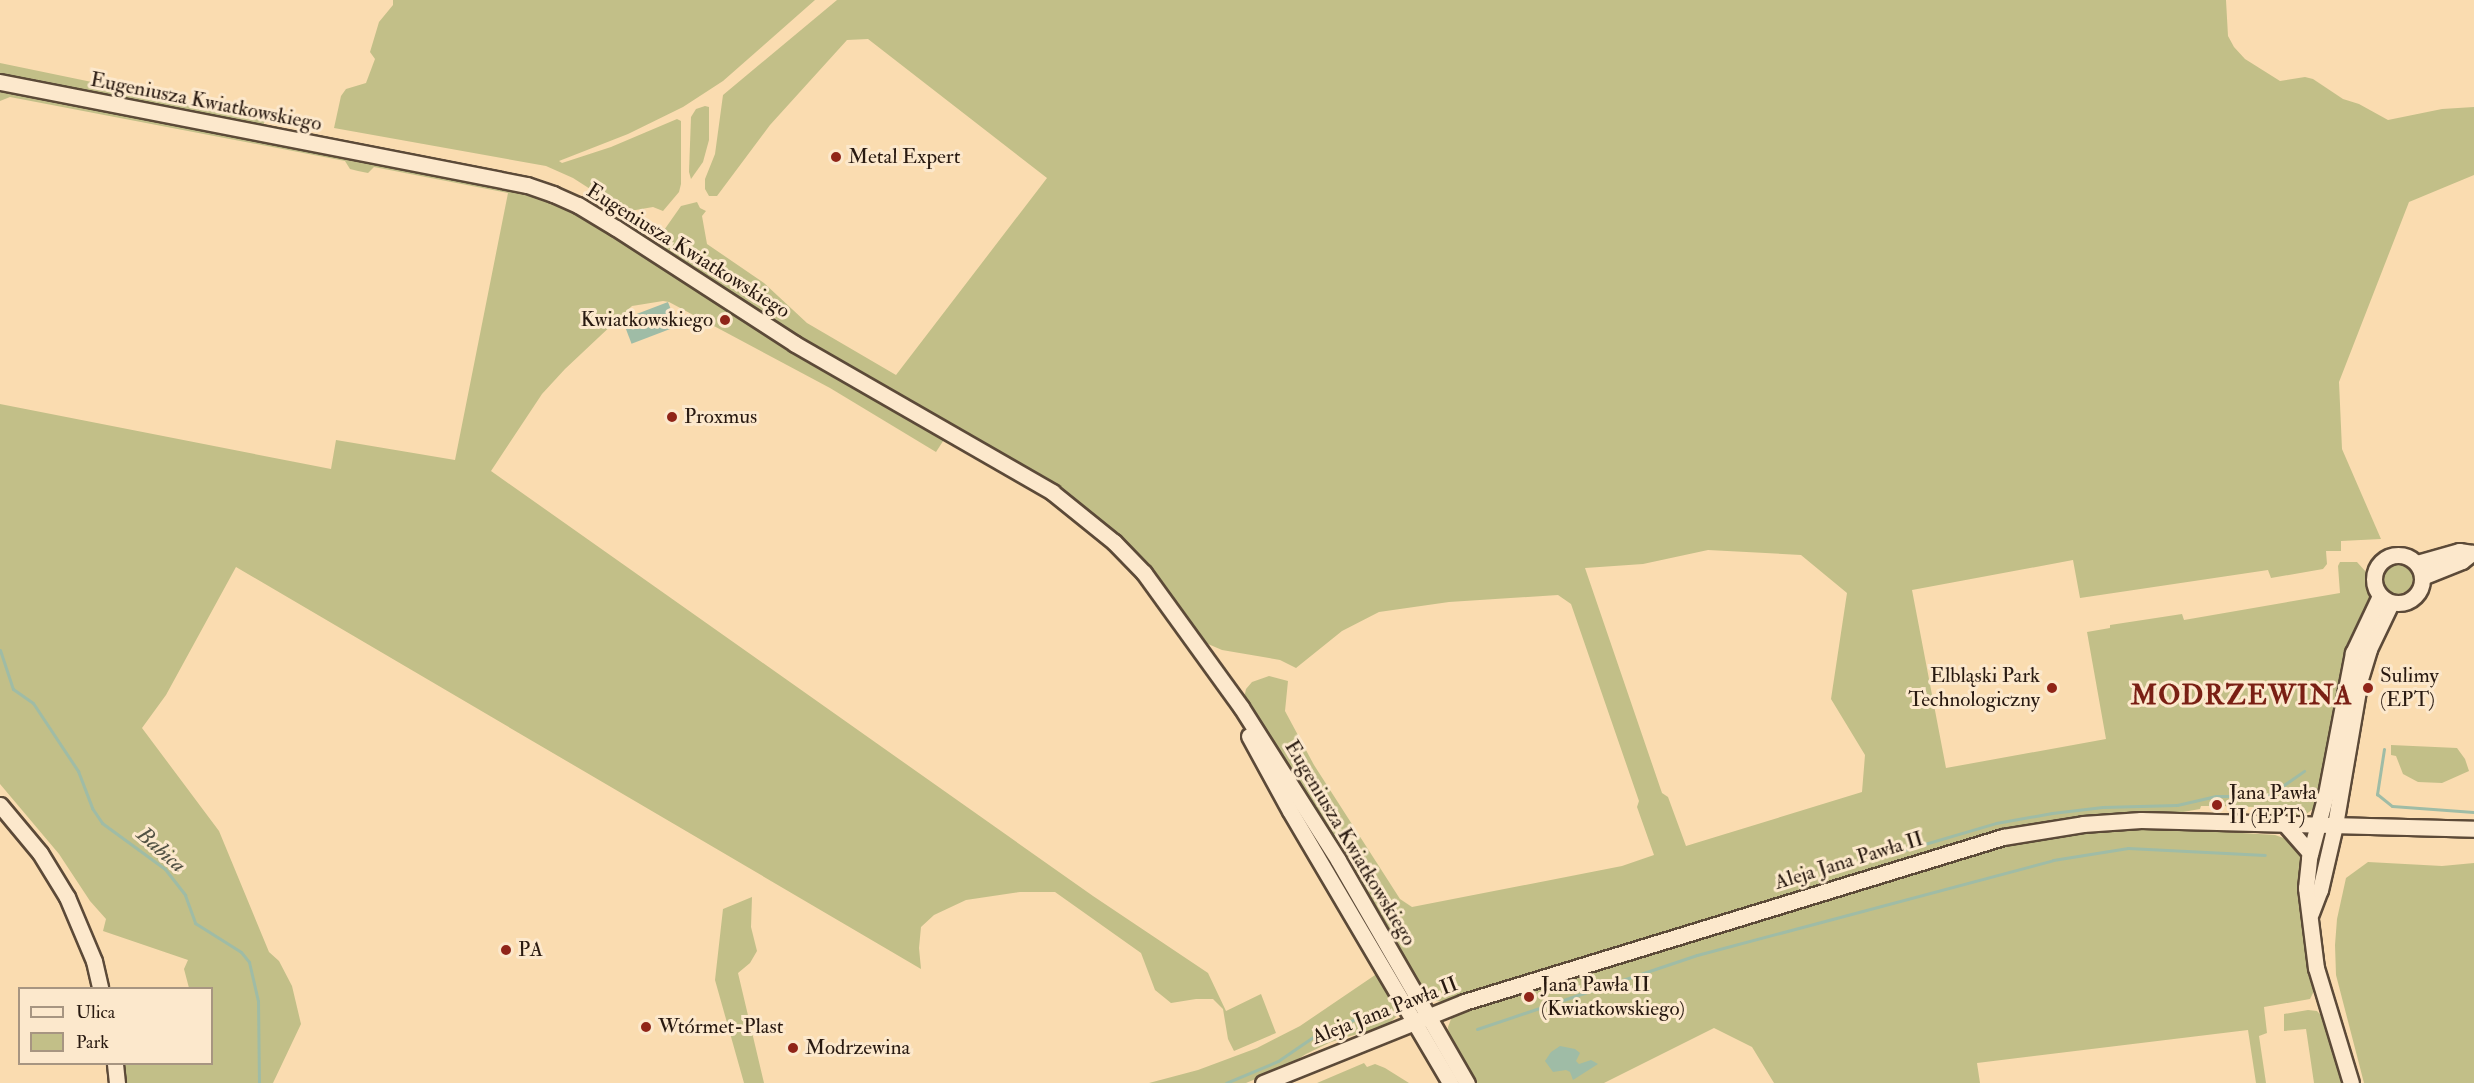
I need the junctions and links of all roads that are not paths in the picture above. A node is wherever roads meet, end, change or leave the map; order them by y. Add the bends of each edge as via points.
1 (0, 82) edge
2 (2473, 553) edge
3 (2420, 570) junction
4 (2386, 599) junction
5 (1232, 694) junction
6 (0, 805) edge
7 (2284, 823) junction
8 (2316, 824) junction
9 (2335, 825) junction
10 (2474, 829) edge
11 (2310, 853) junction
12 (2311, 913) junction
13 (100, 987) edge
14 (1429, 1015) junction
15 (1413, 1021) junction
16 (115, 1065) edge
17 (117, 1083) edge
18 (1263, 1083) edge
19 (1450, 1083) edge
20 (1467, 1083) edge
21 (2351, 1083) edge

1 - 5 street, Eugeniusza Kwiatkowskiego via 527,184 578,205 795,344 1068,503 1144,573
2 - 3 street via 2459,551
3 - 4 street via 2419,592 2414,598 2399,604
3 - 4 street via 2401,555 2383,559 2374,574 2376,590
4 - 8 street via 2353,653 2326,794
4 - 9 street via 2360,679
5 - 14 street, Eugeniusza Kwiatkowskiego via 1338,860
5 - 15 street, Eugeniusza Kwiatkowskiego via 1236,710 1290,811
6 - 13 street via 40,853 67,897 91,953
7 - 8 street, Aleja Jana Pawła II
7 - 11 street
7 - 14 street, Aleja Jana Pawła II via 2112,821 2003,837
8 - 9 street, Aleja Jana Pawła II
8 - 11 street
9 - 10 street, Aleja Jana Pawła II
9 - 12 street
11 - 12 street via 2306,888
12 - 21 street via 2316,968
14 - 15 street, Aleja Jana Pawła II
14 - 20 street, Eugeniusza Kwiatkowskiego
15 - 18 street, Aleja Jana Pawła II
15 - 19 street, Eugeniusza Kwiatkowskiego
16 - 17 street

